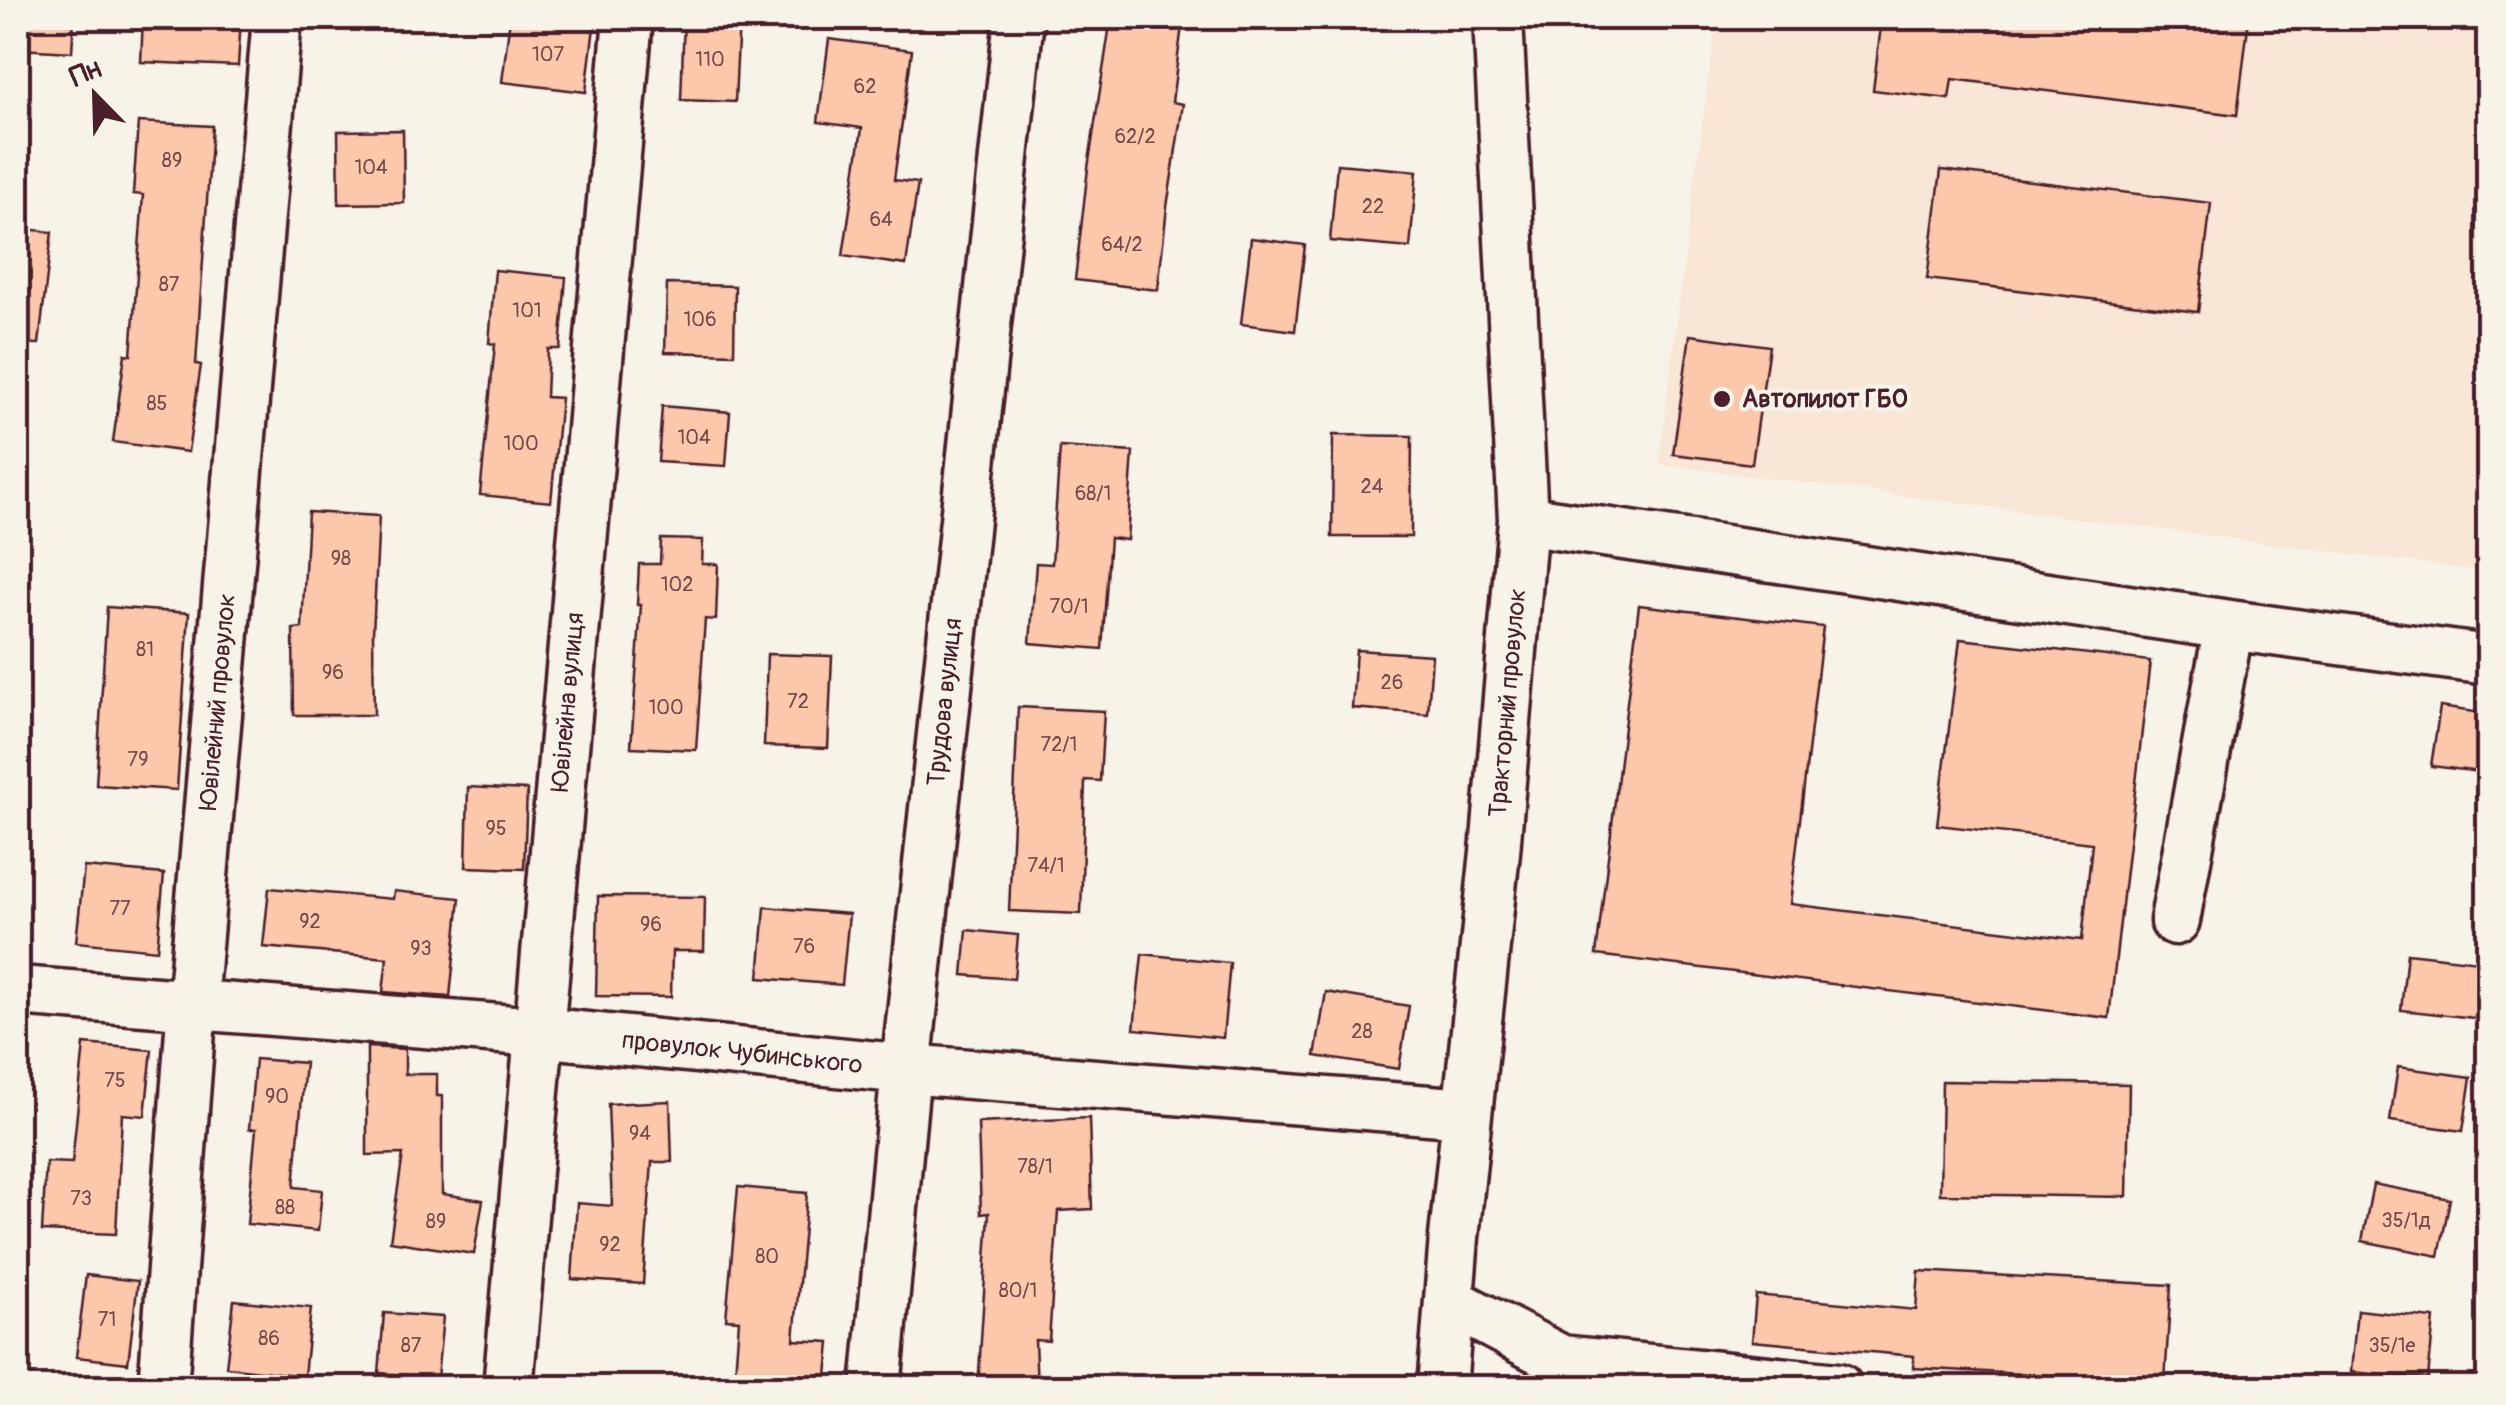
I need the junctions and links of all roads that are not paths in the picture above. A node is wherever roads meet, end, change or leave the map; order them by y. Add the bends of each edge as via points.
1 (277, 18) edge
2 (628, 18) edge
3 (1019, 18) edge
4 (1498, 18) edge
5 (1523, 520) junction
6 (2229, 625) junction
7 (2488, 660) edge
8 (2175, 920) dead end
9 (18, 991) edge
10 (192, 1004) junction
11 (538, 1032) junction
12 (906, 1069) junction
13 (1467, 1113) junction
14 (1448, 1302) junction
15 (163, 1388) edge
16 (508, 1388) edge
17 (876, 1388) edge
18 (1442, 1388) edge
19 (1838, 1388) edge

1 - 10 street, Ювілейний провулок
2 - 11 street, Ювілейна вулиця
3 - 12 street, Трудова вулиця
4 - 5 street, Тракторний провулок
5 - 6 street
5 - 13 street, Тракторний провулок
6 - 7 street
6 - 8 street
9 - 10 street, провулок Чубинського
10 - 11 street, провулок Чубинського
10 - 15 street, Ювілейний провулок
11 - 12 street, провулок Чубинського
11 - 16 street, Ювілейна вулиця
12 - 13 street, провулок Чубинського
12 - 17 street, Трудова вулиця
13 - 14 street, Тракторний провулок
14 - 18 street, Тракторний провулок
14 - 19 street via 1561,1360

